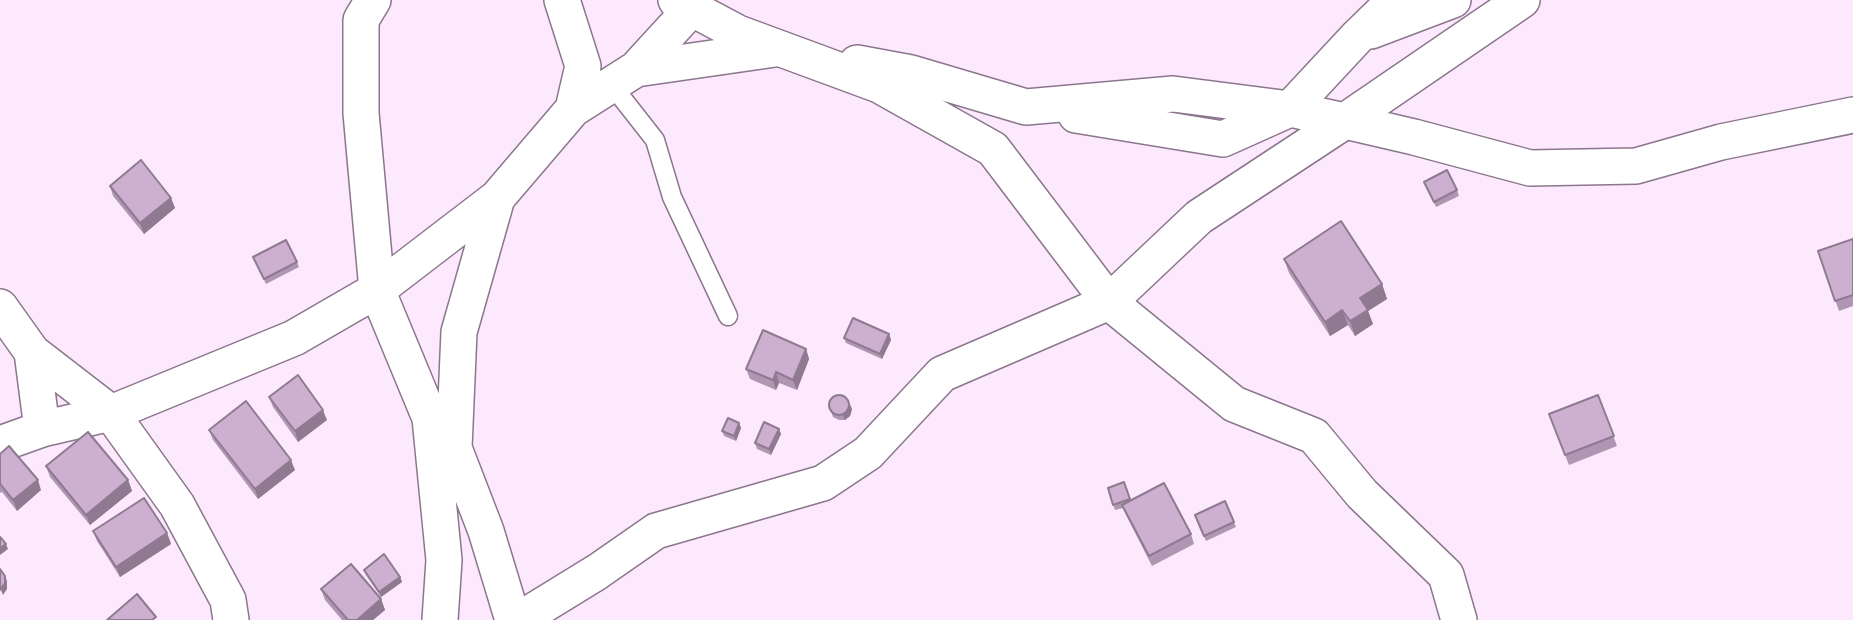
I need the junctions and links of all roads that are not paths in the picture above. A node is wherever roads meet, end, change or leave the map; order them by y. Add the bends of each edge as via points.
1 (373, 0) edge
2 (562, 0) edge
3 (1395, 0) edge
4 (1453, 0) edge
5 (1522, 0) edge
6 (684, 4) edge
7 (1358, 36) junction
8 (780, 48) junction
9 (624, 77) junction
10 (573, 109) junction
11 (1290, 109) junction
12 (1853, 115) edge
13 (1345, 121) junction
14 (496, 198) junction
15 (377, 290) junction
16 (1109, 302) junction
17 (0, 307) edge
18 (728, 316) dead end
19 (32, 352) junction
20 (111, 413) junction
21 (42, 429) junction
22 (0, 444) edge
23 (439, 619) edge
24 (231, 620) edge
25 (513, 620) edge
26 (519, 620) edge
27 (1459, 620) edge

1 - 15 street via 361,20 361,113
2 - 10 street via 583,66
3 - 7 street
4 - 7 street
5 - 13 street
6 - 8 street via 738,33
6 - 9 street
7 - 11 street
8 - 9 street
8 - 11 street via 911,73 1026,107 1223,139
8 - 16 street via 879,85 993,149
9 - 10 street
9 - 18 lane via 655,140 672,197
10 - 14 street
11 - 13 street
12 - 13 street via 1721,142 1636,166 1556,167 1530,167
13 - 16 street via 1199,216
14 - 15 street
14 - 25 street via 459,332 454,448
15 - 20 street via 294,338
15 - 23 street via 430,418 444,560
16 - 26 street via 942,374 868,453 823,482 656,531
16 - 27 street via 1234,404 1314,436 1362,494 1446,575
17 - 19 street
19 - 20 street
19 - 21 street
20 - 21 street
20 - 24 street via 177,505 228,600
21 - 22 street

